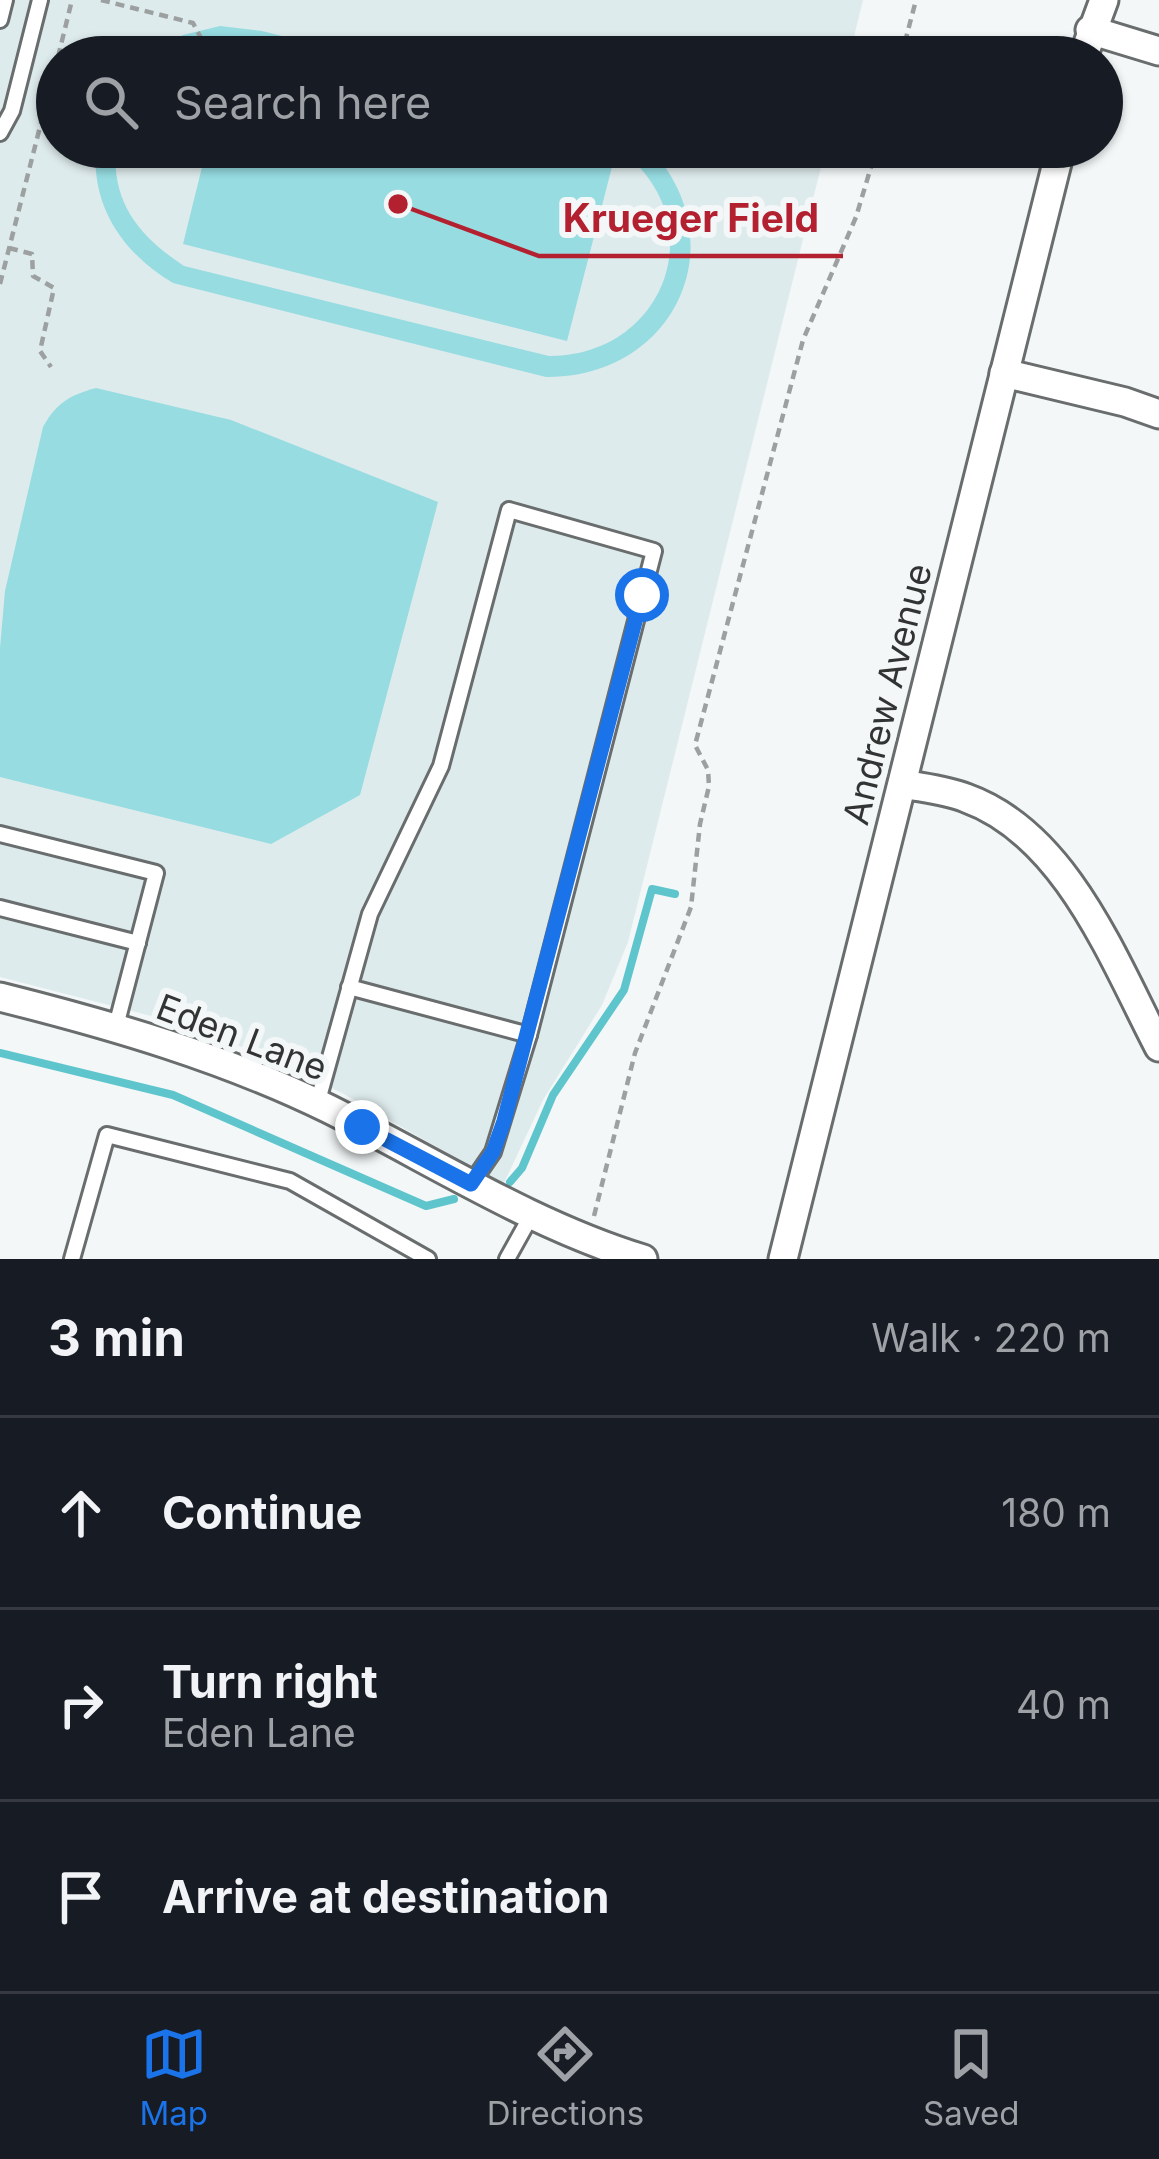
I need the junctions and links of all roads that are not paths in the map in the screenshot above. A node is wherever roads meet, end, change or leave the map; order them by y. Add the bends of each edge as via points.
1 (5, 0) edge
2 (40, 0) edge
3 (1104, 0) edge
4 (0, 20) edge
5 (1090, 36) edge
6 (1123, 48) edge
7 (1159, 51) edge
8 (0, 133) edge
9 (1056, 168) edge
10 (1004, 373) junction
11 (1159, 414) edge
12 (903, 784) junction
13 (0, 834) edge
14 (0, 908) edge
15 (138, 943) junction
16 (349, 987) junction
17 (0, 998) edge
18 (116, 1026) junction
19 (529, 1035) junction
20 (1159, 1047) edge
21 (316, 1104) junction
22 (471, 1184) junction
23 (531, 1216) junction
24 (72, 1259) edge
25 (428, 1259) edge
26 (507, 1259) edge
27 (644, 1259) edge
28 (783, 1259) edge

1 - 4 lane
2 - 8 lane
3 - 5 street
6 - 7 street
9 - 10 street, Andrew Avenue
10 - 11 street
10 - 12 street, Andrew Avenue
12 - 20 street via 968,798 1032,838 1083,901
12 - 28 street, Andrew Avenue
13 - 15 lane via 156,874
14 - 15 lane
15 - 18 lane
16 - 19 lane
16 - 19 lane via 370,914 441,766 509,510 654,551
16 - 21 lane
17 - 18 street, Eden Lane
18 - 21 street, Eden Lane
19 - 22 lane via 493,1152
21 - 22 street, Eden Lane
22 - 23 street, Eden Lane
23 - 26 lane
23 - 27 street, Eden Lane
24 - 25 lane via 107,1135 290,1181

